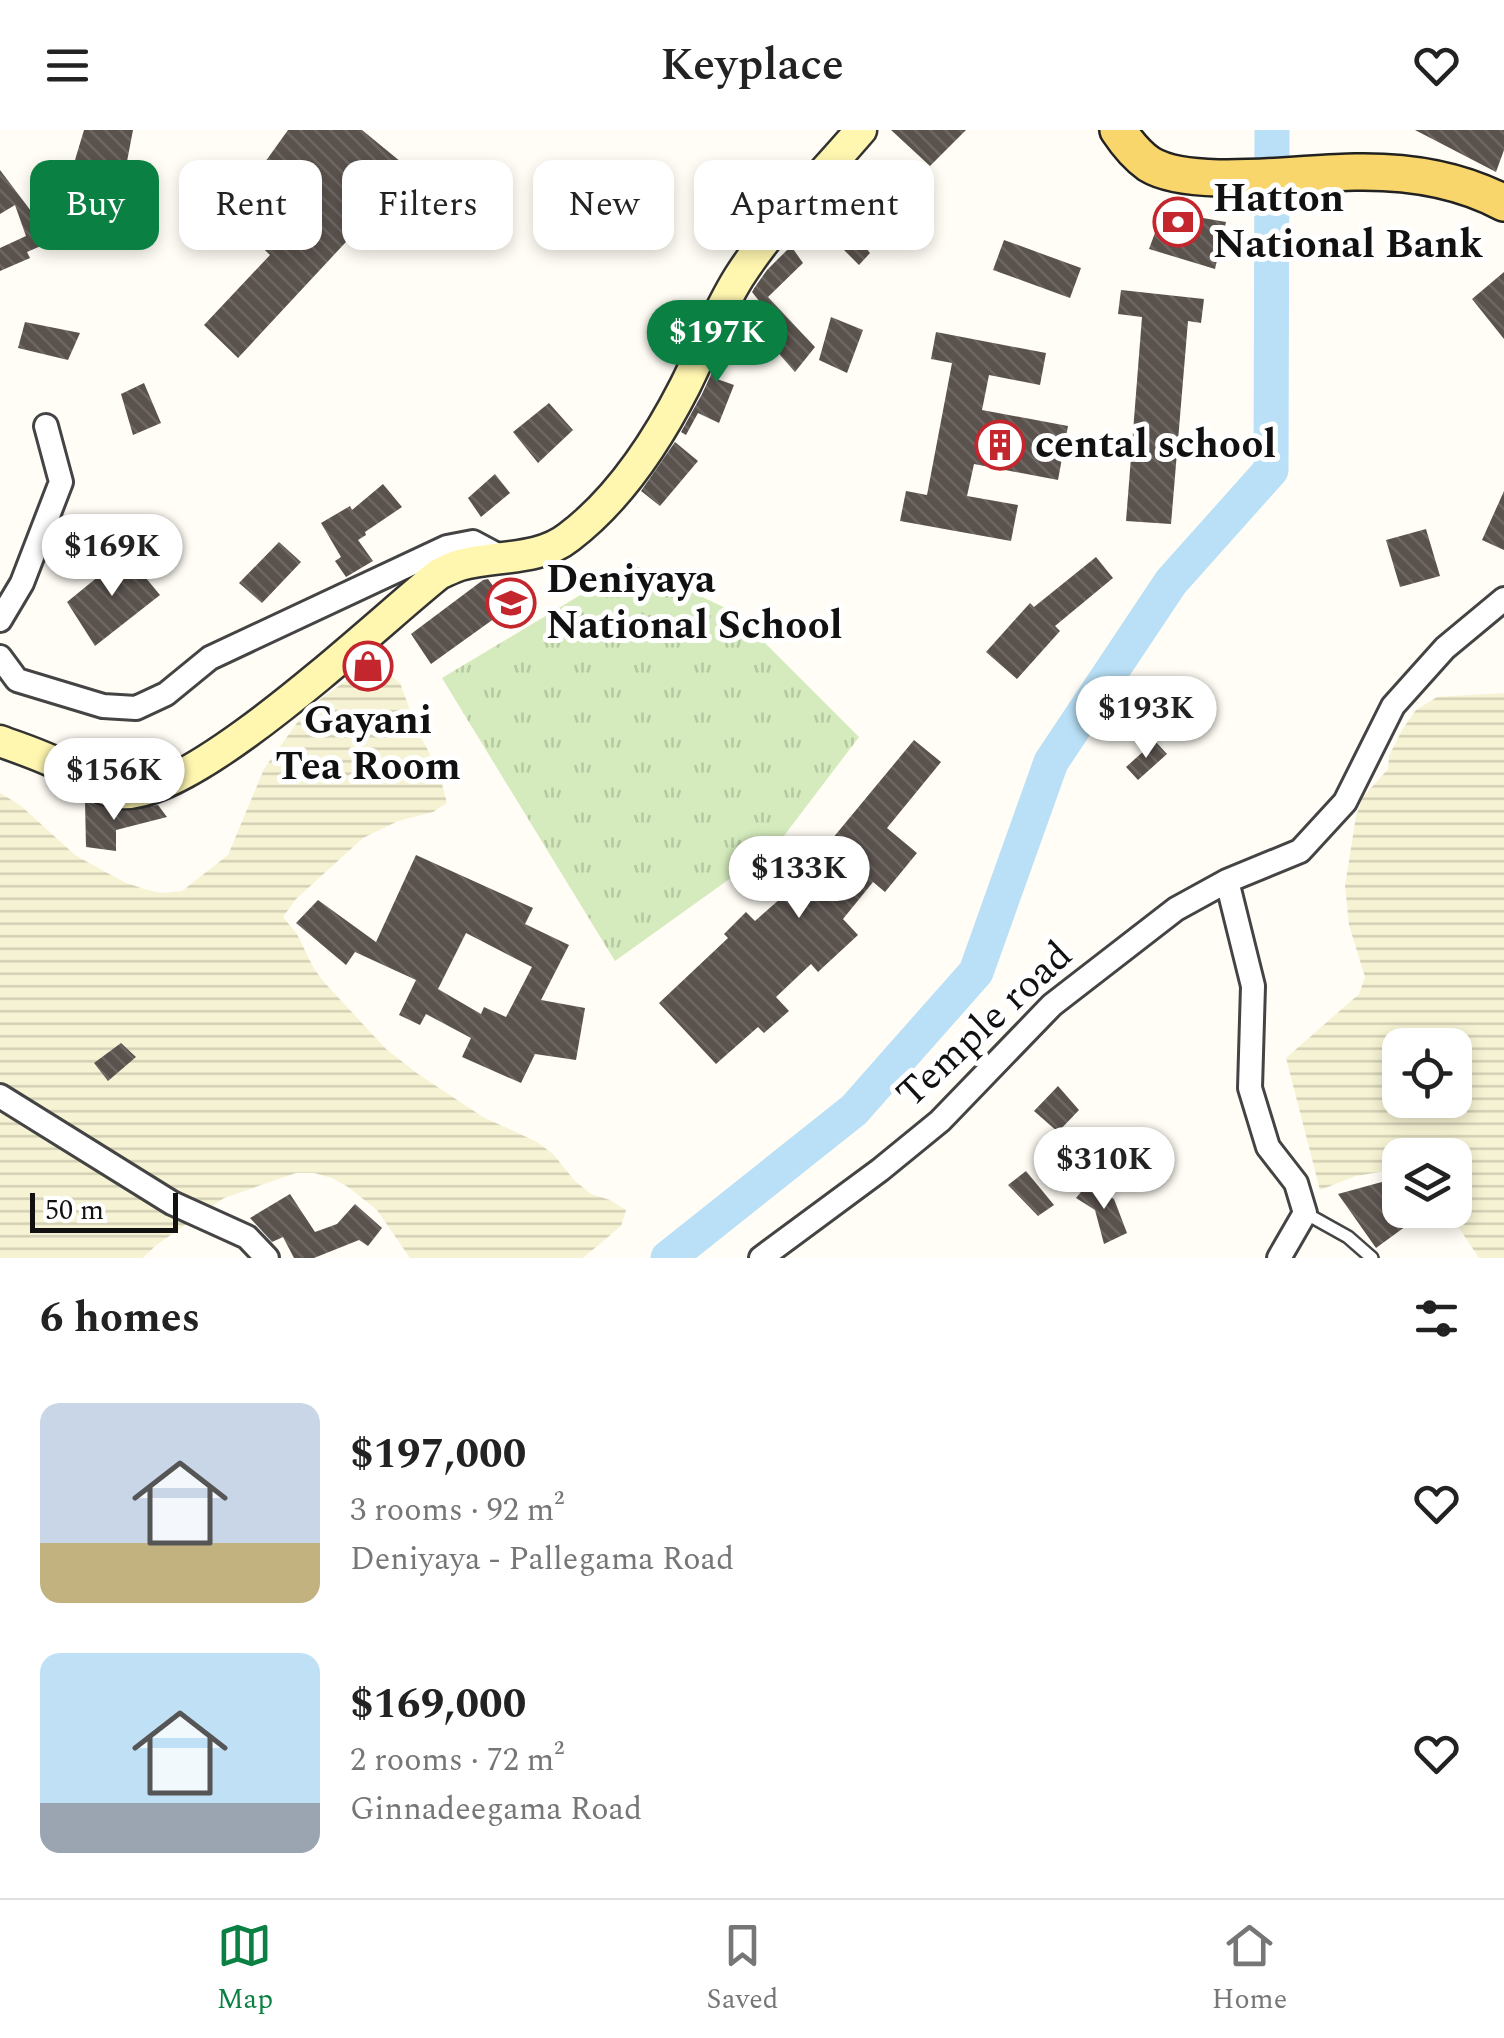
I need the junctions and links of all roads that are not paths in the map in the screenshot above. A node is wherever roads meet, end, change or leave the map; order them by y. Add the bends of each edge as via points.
1 (861, 130) edge
2 (1118, 130) edge
3 (1504, 204) edge
4 (46, 426) dead end
5 (503, 558) junction
6 (1504, 599) edge
7 (0, 620) edge
8 (0, 657) edge
9 (0, 741) edge
10 (1227, 882) junction
11 (0, 1096) edge
12 (1305, 1213) junction
13 (267, 1258) edge
14 (762, 1258) edge
15 (1279, 1258) edge
16 (1372, 1258) edge

1 - 5 main road via 739,278 632,472 569,538 548,551
2 - 3 main road via 1150,164 1177,175 1405,174
4 - 7 street via 60,482 22,583
5 - 8 street via 473,542 446,548 210,658 166,694 136,708 103,706 17,680
5 - 9 main road via 439,574 223,749 147,792 96,786
6 - 10 street, Temple road via 1445,648 1393,706 1345,802 1300,851
10 - 12 street via 1253,986 1250,1088 1268,1147 1296,1183
10 - 14 street, Temple road via 1176,909 1052,1005 940,1121
11 - 13 street via 172,1203 247,1236
12 - 15 street
12 - 16 lane

